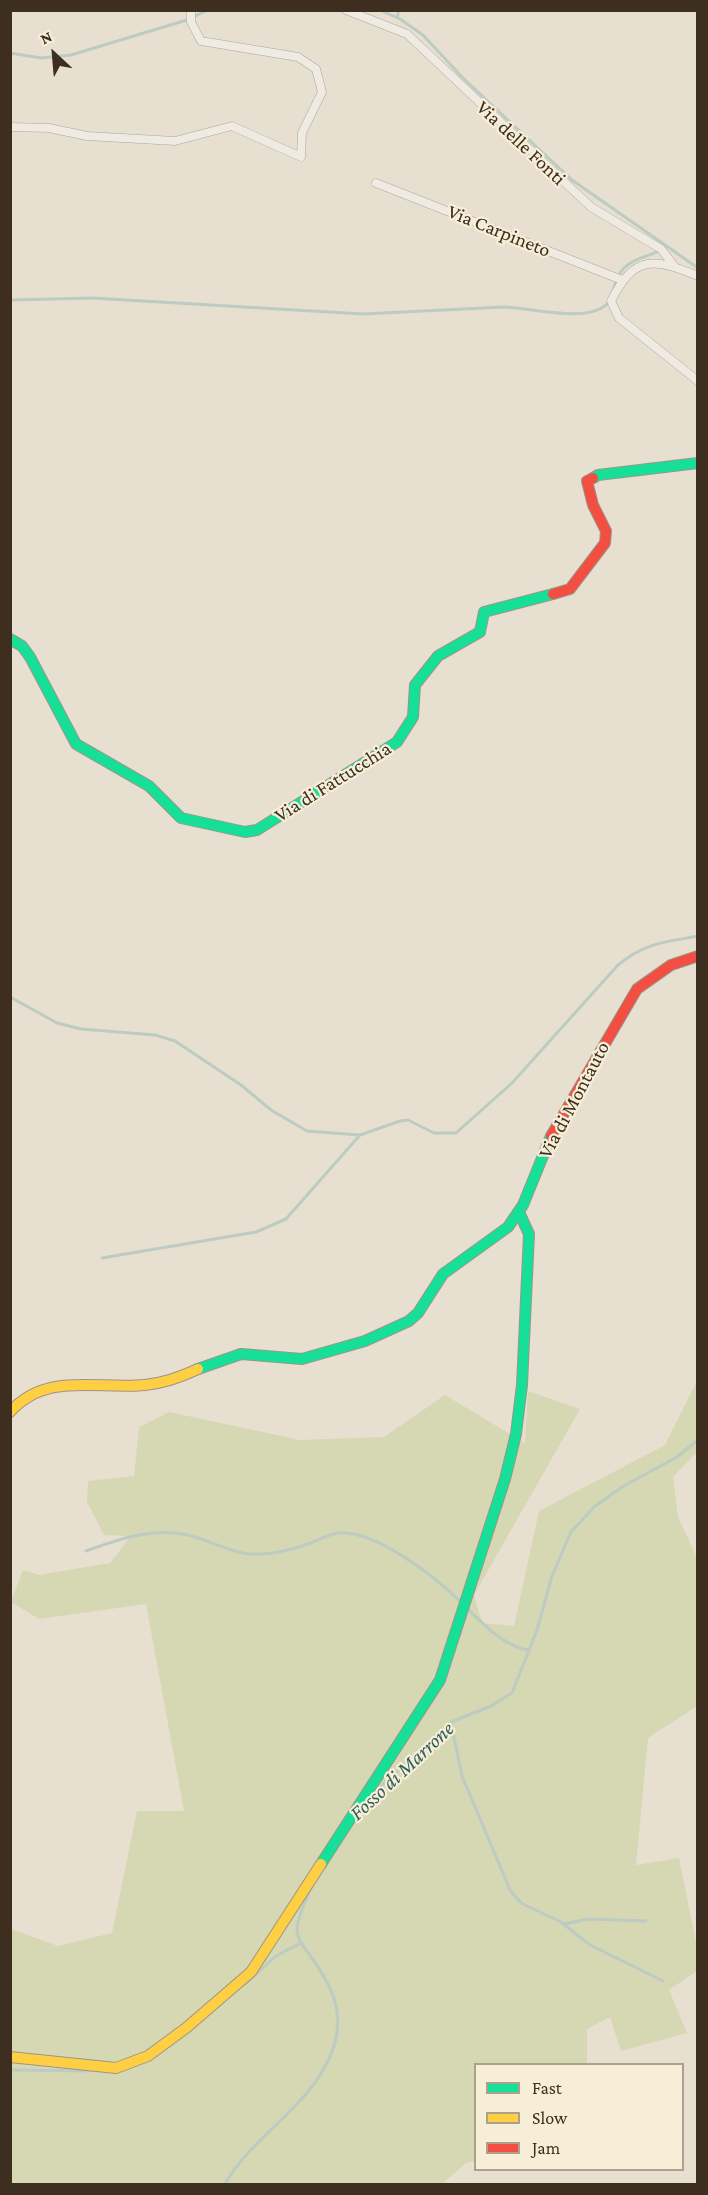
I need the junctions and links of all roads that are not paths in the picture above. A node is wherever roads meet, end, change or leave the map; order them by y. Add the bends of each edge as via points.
1 (190, 10) edge
2 (346, 10) edge
3 (10, 127) edge
4 (376, 183) dead end
5 (675, 267) junction
6 (698, 276) edge
7 (622, 280) junction
8 (698, 381) edge
9 (698, 464) edge
10 (10, 639) edge
11 (698, 956) edge
12 (519, 1212) dead end
13 (10, 1412) edge
14 (10, 2057) edge

1 - 3 street via 191,22 201,40 298,57 316,69 322,92 302,133 301,157 232,126 175,141
2 - 5 street, Via delle Fonti via 407,34 591,207 661,249
4 - 7 street, Via Carpineto
5 - 6 street, Via delle Fonti
5 - 7 street via 645,264
7 - 8 street via 611,301 619,318
9 - 10 street, Via di Fattucchia via 598,475 587,481 592,505 606,531 605,543 570,589 484,612 480,633 438,656 415,685 413,717 397,742 257,830 245,832 181,818 148,786 76,744 30,657
11 - 13 street, Via di Montauto via 671,965 637,989 553,1131 523,1205 508,1227 443,1274 409,1321 365,1341 303,1359 241,1354 214,1361 174,1380 144,1385 49,1386 18,1403
12 - 14 street via 529,1233 516,1434 440,1680 251,1972 221,1999 131,2066 97,2067

